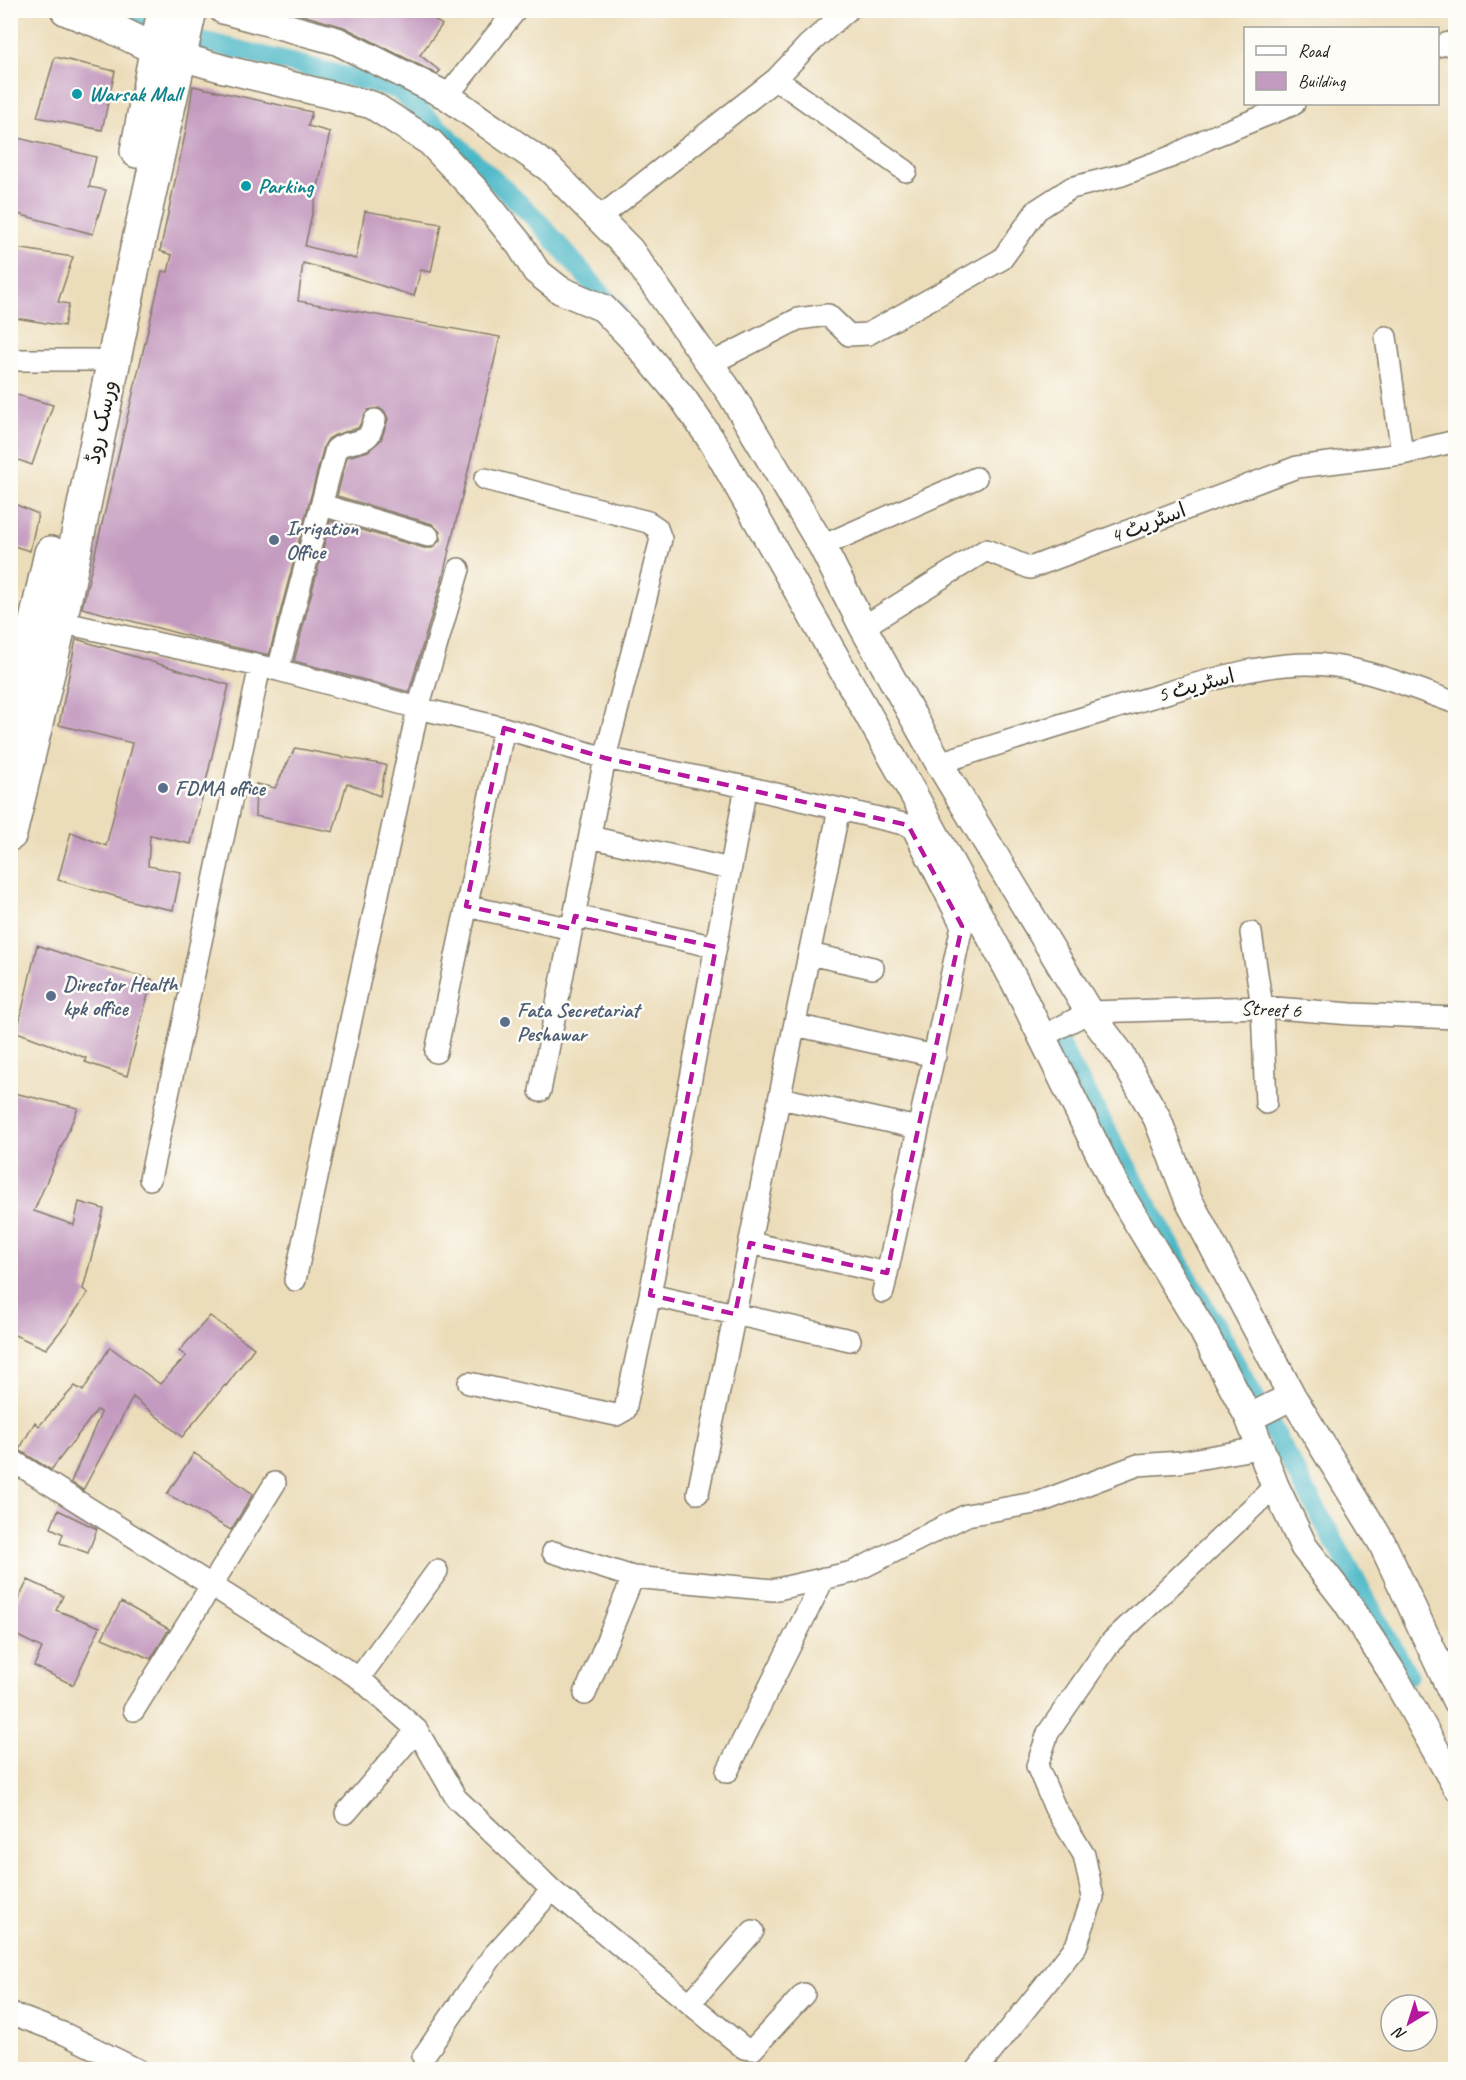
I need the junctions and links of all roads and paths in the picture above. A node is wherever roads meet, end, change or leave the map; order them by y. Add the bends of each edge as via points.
1 (66, 10) edge
2 (190, 10) edge
3 (223, 10) edge
4 (516, 10) edge
5 (848, 10) edge
6 (1455, 40) edge
7 (168, 41) edge
8 (1439, 45) edge
9 (776, 79) junction
10 (447, 96) junction
11 (1292, 105) edge
12 (906, 171) dead end
13 (599, 218) junction
14 (1386, 337) dead end
15 (10, 360) edge
16 (104, 361) junction
17 (710, 364) junction
18 (375, 420) dead end
19 (1455, 441) edge
20 (1402, 454) junction
21 (976, 478) dead end
22 (485, 479) dead end
23 (322, 505) junction
24 (428, 536) dead end
25 (822, 546) junction
26 (459, 569) dead end
27 (48, 620) junction
28 (863, 627) junction
29 (269, 668) junction
30 (1455, 703) edge
31 (418, 708) junction
32 (504, 728) junction
33 (10, 733) edge
34 (605, 758) junction
35 (939, 763) junction
36 (746, 787) junction
37 (839, 808) junction
38 (10, 834) edge
39 (590, 837) junction
40 (730, 869) junction
41 (466, 906) junction
42 (573, 923) junction
43 (1251, 933) dead end
44 (716, 947) junction
45 (810, 954) junction
46 (873, 968) dead end
47 (1262, 1007) junction
48 (1088, 1012) junction
49 (1455, 1018) edge
50 (795, 1025) junction
51 (1043, 1037) junction
52 (436, 1052) dead end
53 (935, 1056) junction
54 (540, 1091) dead end
55 (780, 1098) junction
56 (1266, 1104) dead end
57 (918, 1128) junction
58 (150, 1179) dead end
59 (750, 1243) junction
60 (295, 1280) dead end
61 (650, 1295) junction
62 (735, 1314) junction
63 (850, 1340) dead end
64 (469, 1383) dead end
65 (1292, 1396) junction
66 (1248, 1418) junction
67 (1260, 1448) junction
68 (10, 1459) edge
69 (275, 1483) dead end
70 (1275, 1486) junction
71 (698, 1494) dead end
72 (553, 1552) dead end
73 (437, 1571) dead end
74 (633, 1577) junction
75 (824, 1578) junction
76 (213, 1584) junction
77 (359, 1678) junction
78 (1453, 1689) edge
79 (585, 1694) dead end
80 (134, 1710) dead end
81 (417, 1730) junction
82 (1445, 1753) edge
83 (727, 1772) dead end
84 (1455, 1786) edge
85 (346, 1813) dead end
86 (552, 1890) junction
87 (753, 1931) dead end
88 (804, 1994) dead end
89 (690, 2003) junction
90 (10, 2013) edge
91 (423, 2057) dead end
92 (138, 2070) edge
93 (977, 2070) edge

1 - 7 main road via 110,27
2 - 7 main road, ورسک روڈ
3 - 10 street via 337,41
4 - 10 street
5 - 9 street
6 - 8 street
7 - 16 main road, ورسک روڈ via 133,267
7 - 51 street via 224,69 372,105 430,142 520,245 536,271 560,290 603,308 632,338 684,400 714,444 915,797
9 - 12 street
9 - 13 street
10 - 13 street via 549,168
11 - 17 street via 1163,160 1071,188 1037,210 1002,260 868,334 849,334 828,315 798,319
13 - 17 street via 630,250
14 - 20 street
15 - 16 street
16 - 27 main road, ورسک روڈ
17 - 25 street
18 - 23 street via 368,435 336,449
19 - 20 street, اسٹریٹ 4
20 - 28 street, اسٹریٹ 4 via 1297,467 1030,568 986,550
21 - 25 street
22 - 34 street via 648,522 657,528 661,538
23 - 24 street
23 - 29 street
25 - 28 street
26 - 31 street
27 - 29 street
27 - 33 main road, ورسک روڈ
27 - 38 main road, ورسک روڈ
28 - 35 street
29 - 31 street
29 - 58 street
30 - 35 street, اسٹریٹ 5 via 1386,678 1333,665 1286,665 1233,674
31 - 32 street
31 - 60 street
32 - 34 street
32 - 41 street
34 - 36 street
34 - 39 street
35 - 48 street
36 - 37 street
36 - 40 street
37 - 45 street
37 - 53 street via 913,829 962,926
39 - 40 street
39 - 42 street
40 - 44 street
41 - 42 street
41 - 52 street
42 - 44 street
42 - 54 street
43 - 47 street
44 - 61 street
45 - 46 street
45 - 50 street
47 - 48 street, Street 6
47 - 49 street, Street 6
47 - 56 street
48 - 51 street
48 - 65 street via 1120,1053 1157,1118 1188,1199
50 - 53 street
50 - 55 street
51 - 66 street via 1116,1187 1202,1329
53 - 57 street
55 - 57 street
55 - 59 street
57 - 59 street via 885,1283
59 - 62 street
61 - 62 street
61 - 64 street via 625,1410 621,1413
62 - 63 street
62 - 71 street
65 - 66 street
65 - 78 street via 1382,1543
66 - 67 street
67 - 70 street
67 - 75 street via 1138,1465 1040,1502 967,1515 853,1572
68 - 76 street
69 - 76 street
70 - 82 street via 1304,1547 1346,1601
70 - 93 street via 1111,1642 1048,1733 1037,1766 1055,1808 1084,1855 1093,1897 1076,1946
72 - 74 street
73 - 77 street
74 - 75 street via 773,1590
74 - 79 street
75 - 83 street
76 - 77 street
76 - 80 street
77 - 81 street
81 - 85 street
81 - 86 street via 456,1798
82 - 84 street
86 - 89 street
86 - 91 street via 492,1957
87 - 89 street
88 - 89 street via 753,2049 744,2048
90 - 92 street via 65,2034

